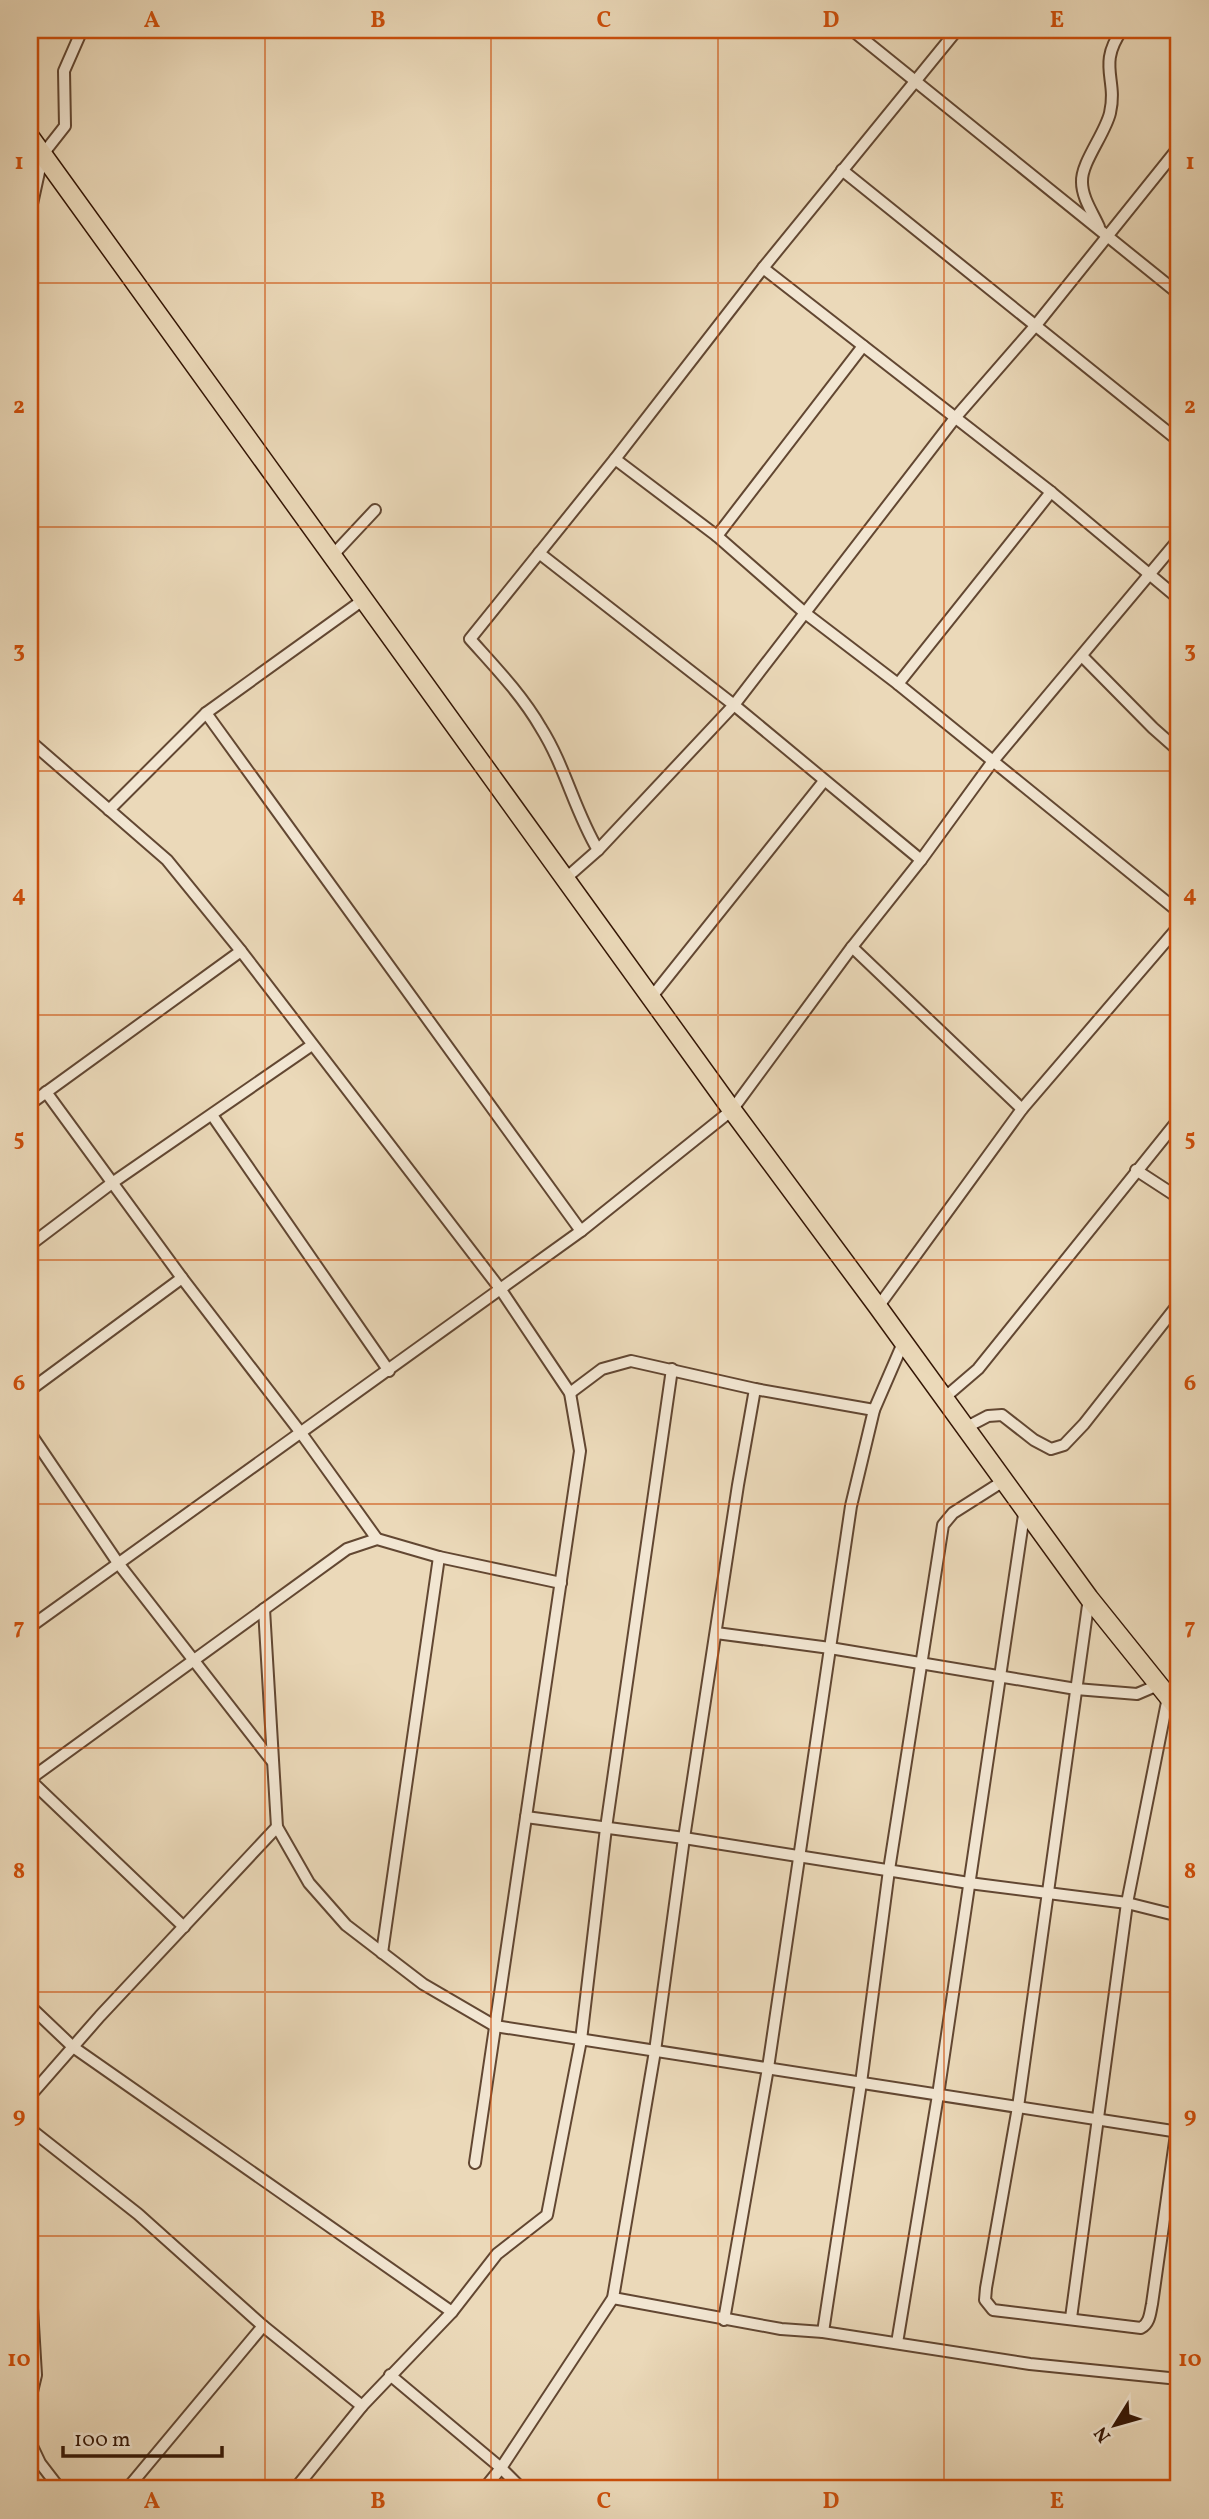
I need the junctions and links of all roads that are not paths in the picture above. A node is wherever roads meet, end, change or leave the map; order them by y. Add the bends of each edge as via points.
1 (82, 30) edge
2 (852, 30) edge
3 (957, 30) edge
4 (1122, 30) edge
5 (915, 81) junction
6 (30, 137) edge
7 (1179, 147) edge
8 (43, 154) junction
9 (842, 170) junction
10 (30, 213) edge
11 (1104, 233) junction
12 (763, 268) junction
13 (1179, 294) edge
14 (1036, 325) junction
15 (863, 346) junction
16 (956, 418) junction
17 (1179, 442) edge
18 (615, 459) junction
19 (1051, 492) junction
20 (374, 510) dead end
21 (717, 536) junction
22 (1179, 539) edge
23 (539, 553) junction
24 (331, 557) junction
25 (1149, 576) junction
26 (1179, 599) edge
27 (363, 600) junction
28 (806, 613) junction
29 (1082, 656) junction
30 (898, 684) junction
31 (734, 705) junction
32 (206, 713) junction
33 (30, 741) edge
34 (1179, 751) edge
35 (993, 761) junction
36 (824, 781) junction
37 (109, 810) junction
38 (598, 850) junction
39 (921, 860) junction
40 (565, 880) junction
41 (1179, 912) edge
42 (1179, 926) edge
43 (852, 947) junction
44 (241, 951) junction
45 (650, 999) junction
46 (312, 1045) junction
47 (46, 1093) junction
48 (30, 1104) edge
49 (732, 1110) junction
50 (1022, 1110) junction
51 (212, 1115) junction
52 (1179, 1119) edge
53 (1136, 1170) junction
54 (112, 1183) junction
55 (1179, 1198) edge
56 (581, 1231) junction
57 (30, 1245) edge
58 (182, 1278) junction
59 (501, 1290) junction
60 (1179, 1303) edge
61 (878, 1307) junction
62 (903, 1343) junction
63 (672, 1369) junction
64 (389, 1371) junction
65 (755, 1389) junction
66 (30, 1390) edge
67 (570, 1393) junction
68 (943, 1398) junction
69 (874, 1410) junction
70 (965, 1428) junction
71 (30, 1433) edge
72 (301, 1433) junction
73 (1005, 1480) junction
74 (1025, 1508) junction
75 (377, 1539) junction
76 (439, 1557) junction
77 (118, 1563) junction
78 (561, 1583) junction
79 (1089, 1598) junction
80 (264, 1609) junction
81 (30, 1626) edge
82 (716, 1633) junction
83 (830, 1647) junction
84 (194, 1659) junction
85 (922, 1664) junction
86 (1000, 1675) junction
87 (1076, 1689) junction
88 (1169, 1697) edge
89 (272, 1761) junction
90 (30, 1780) edge
91 (526, 1817) junction
92 (277, 1827) junction
93 (606, 1828) junction
94 (684, 1838) junction
95 (799, 1857) junction
96 (890, 1870) junction
97 (968, 1883) junction
98 (1047, 1892) junction
99 (1127, 1903) junction
100 (1179, 1916) edge
101 (184, 1927) junction
102 (382, 1953) junction
103 (30, 2006) edge
104 (495, 2026) junction
105 (582, 2040) junction
106 (73, 2047) junction
107 (655, 2051) junction
108 (768, 2068) junction
109 (861, 2083) junction
110 (939, 2095) junction
111 (30, 2096) edge
112 (1018, 2107) junction
113 (1179, 2113) edge
114 (1098, 2119) junction
115 (30, 2129) edge
116 (1178, 2131) edge
117 (475, 2163) dead end
118 (30, 2275) edge
119 (613, 2298) junction
120 (452, 2312) junction
121 (1071, 2318) junction
122 (724, 2320) junction
123 (263, 2326) junction
124 (823, 2332) junction
125 (897, 2343) junction
126 (390, 2375) junction
127 (1179, 2379) edge
128 (30, 2400) edge
129 (362, 2406) junction
130 (30, 2442) edge
131 (40, 2463) junction
132 (501, 2468) junction
133 (30, 2470) edge
134 (60, 2489) edge
135 (127, 2489) edge
136 (295, 2489) edge
137 (484, 2489) edge
138 (522, 2489) edge

1 - 8 street via 64,71 65,127
2 - 5 street
3 - 5 street
4 - 11 street via 1109,55 1111,109 1081,179 1083,194
5 - 9 street
5 - 11 street
6 - 8 main road
7 - 11 street
8 - 10 street
8 - 24 main road
9 - 12 street
9 - 14 street
11 - 13 street
11 - 14 street
12 - 15 street
12 - 18 street
14 - 16 street
14 - 17 street
15 - 16 street
15 - 21 street
16 - 19 street
16 - 28 street
18 - 21 street
18 - 23 street
19 - 25 street
19 - 30 street
20 - 24 street
21 - 28 street
22 - 25 street
23 - 31 street
23 - 38 street via 470,639 541,728
24 - 27 main road
25 - 26 street
25 - 29 street
27 - 32 street
27 - 40 main road
28 - 30 street
28 - 31 street
29 - 34 street
29 - 35 street
30 - 35 street
31 - 36 street
31 - 38 street
32 - 37 street
32 - 56 street
33 - 37 street
35 - 39 street
35 - 41 street
36 - 39 street
36 - 45 street
37 - 44 street via 167,859
38 - 40 street
39 - 43 street
40 - 45 main road
42 - 50 street
43 - 49 street
43 - 50 street
44 - 46 street
44 - 47 street
45 - 49 main road
46 - 51 street
46 - 59 street
47 - 48 street
47 - 54 street
49 - 56 street
49 - 61 main road
50 - 61 street
51 - 54 street
51 - 64 street
52 - 53 street
53 - 55 street
53 - 68 street via 978,1369
54 - 57 street
54 - 58 street
56 - 59 street
58 - 66 street
58 - 72 street
59 - 64 street
59 - 67 street
60 - 70 street via 1064,1445 1051,1449 1002,1415 988,1416
61 - 62 main road
62 - 68 main road
62 - 69 street
63 - 65 street
63 - 67 street via 631,1361 602,1369
63 - 93 street
64 - 72 street
65 - 69 street
65 - 82 street
67 - 78 street via 580,1451
68 - 70 main road
69 - 83 street via 851,1506
70 - 73 main road
71 - 77 street
72 - 75 street
72 - 77 street
73 - 74 main road
73 - 85 street via 953,1513 943,1525
74 - 79 main road
74 - 86 street
75 - 76 street
75 - 80 street via 347,1549
76 - 78 street
76 - 102 street
77 - 81 street
77 - 84 street
78 - 91 street
79 - 87 street
79 - 88 main road
80 - 84 street
80 - 89 street
82 - 83 street
82 - 94 street
83 - 85 street
83 - 95 street
84 - 89 street
84 - 90 street
85 - 86 street
85 - 96 street
86 - 87 street
86 - 97 street
87 - 88 street
87 - 98 street
88 - 99 street
89 - 92 street
90 - 101 street
91 - 93 street
91 - 104 street
92 - 101 street
92 - 102 street via 310,1883 346,1926
93 - 94 street
93 - 105 street
94 - 95 street
94 - 107 street
95 - 96 street
95 - 108 street
96 - 97 street
96 - 109 street
97 - 98 street
97 - 110 street
98 - 99 street
98 - 112 street
99 - 100 street
99 - 114 street
101 - 106 street
102 - 104 street via 423,1984
103 - 106 street
104 - 105 street
104 - 117 street
105 - 107 street
105 - 120 street via 547,2215 497,2254
106 - 111 street
106 - 120 street
107 - 108 street
107 - 119 street
108 - 109 street
108 - 122 street
109 - 110 street
109 - 124 street
110 - 112 street
110 - 125 street
112 - 114 street
112 - 121 street via 985,2300 993,2310
113 - 116 street
114 - 116 street
114 - 121 street
115 - 123 street via 138,2214
116 - 121 street via 1148,2322 1141,2328
118 - 128 street via 36,2375
119 - 122 street
119 - 132 street
120 - 126 street
122 - 124 street
123 - 129 street
123 - 135 street
124 - 125 street
125 - 127 street via 1030,2364
126 - 129 street
126 - 132 street
129 - 136 street
130 - 131 street
131 - 133 street
131 - 134 street
132 - 137 street
132 - 138 street

